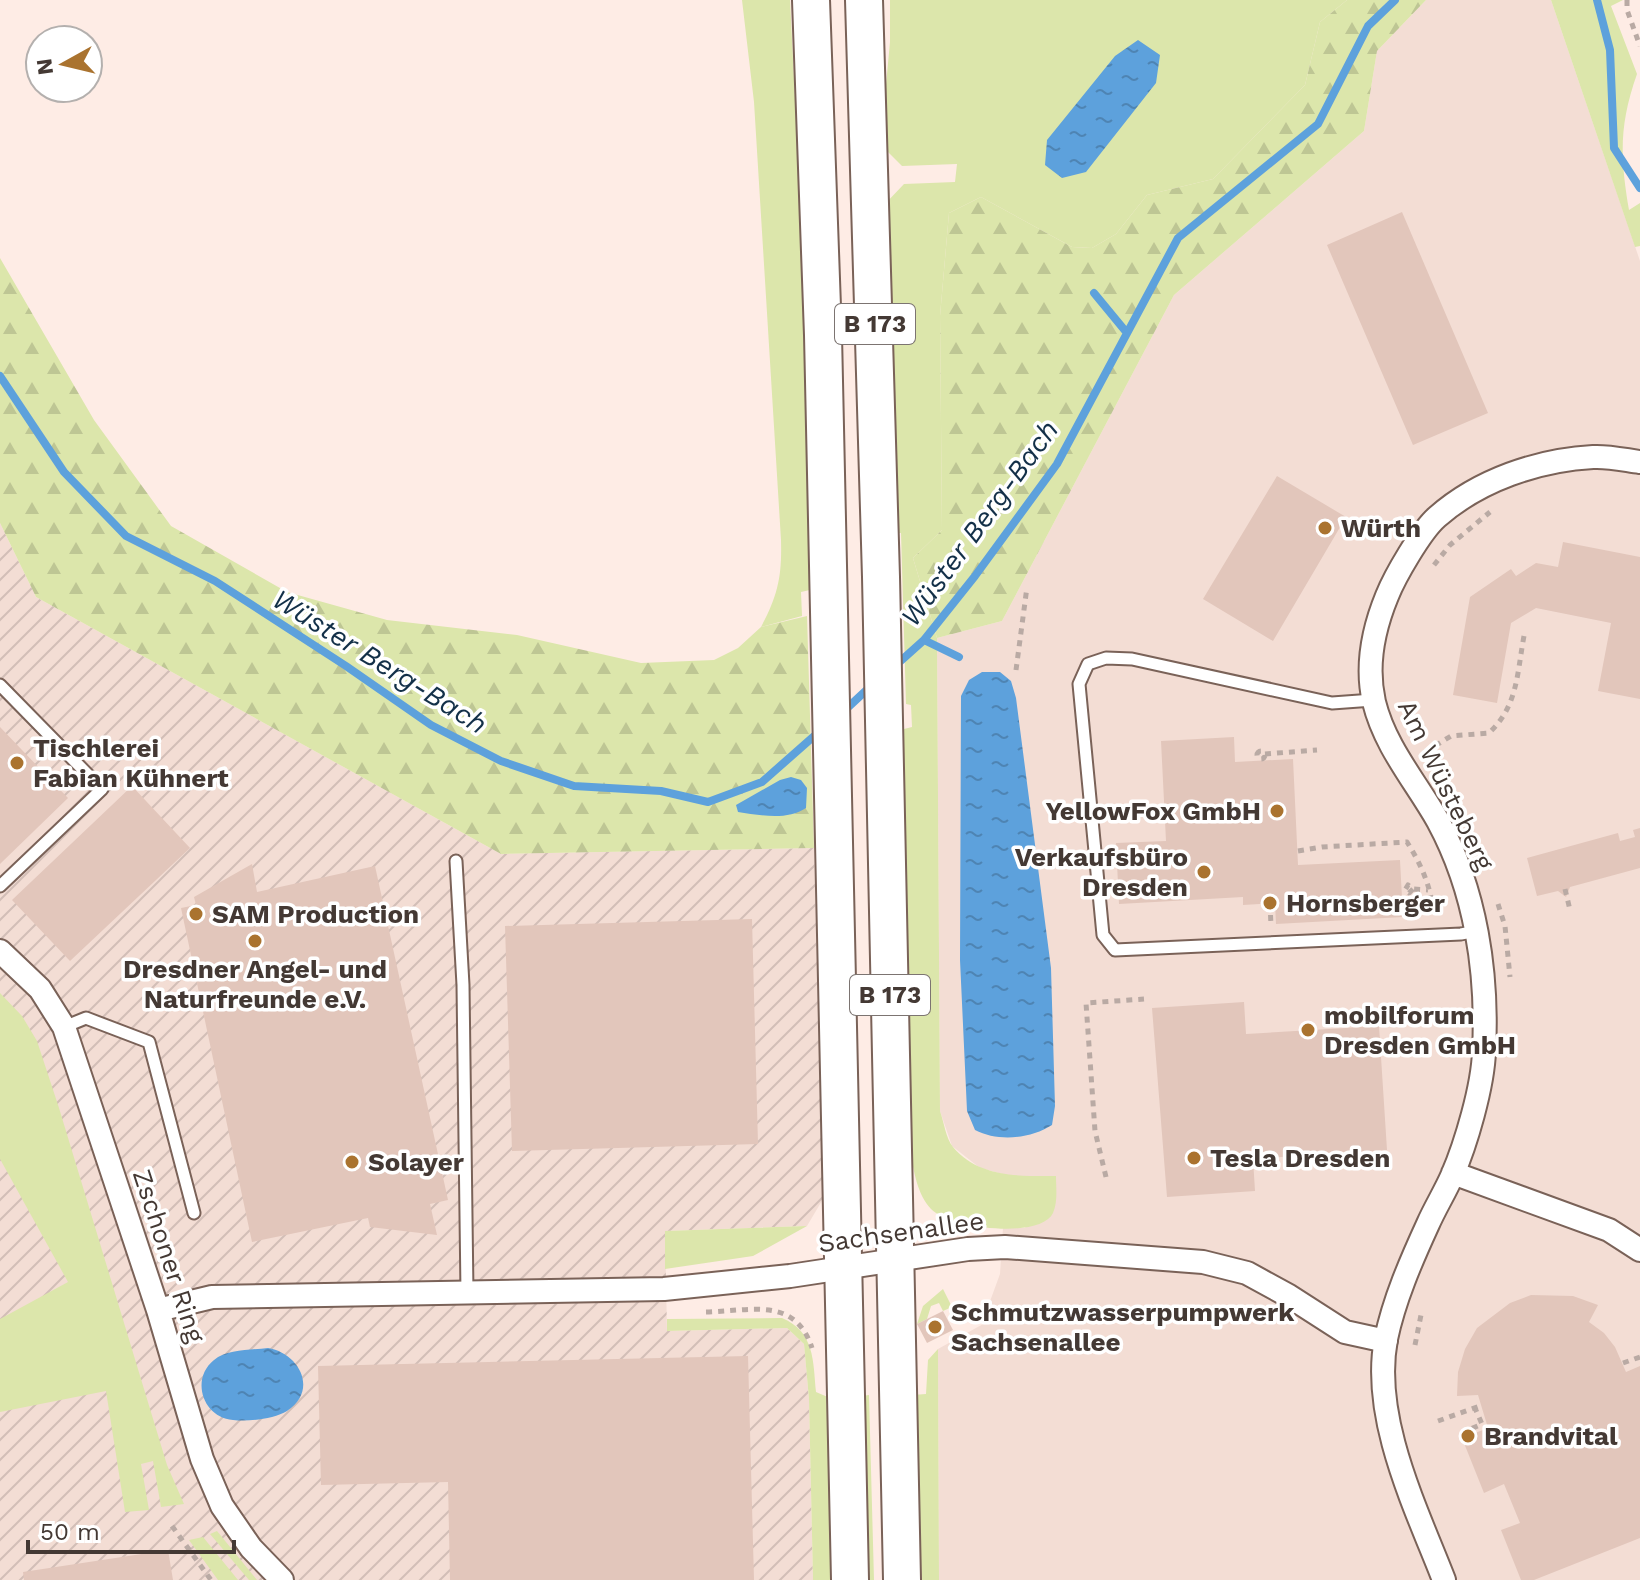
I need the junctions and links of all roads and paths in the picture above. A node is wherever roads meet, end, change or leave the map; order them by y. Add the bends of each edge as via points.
1 (811, 0) edge
2 (864, 0) edge
3 (1627, 0) edge
4 (1640, 46) edge
5 (1640, 462) edge
6 (1497, 508) dead end
7 (1433, 566) dead end
8 (1027, 587) dead end
9 (1524, 636) dead end
10 (1016, 670) dead end
11 (0, 685) edge
12 (1373, 700) junction
13 (1317, 750) dead end
14 (1263, 758) dead end
15 (1431, 761) dead end
16 (1298, 851) dead end
17 (456, 861) dead end
18 (0, 886) edge
19 (1565, 889) dead end
20 (1403, 890) dead end
21 (1428, 890) junction
22 (1494, 894) dead end
23 (1270, 903) dead end
24 (1570, 910) dead end
25 (1270, 915) dead end
26 (1477, 931) junction
27 (1432, 935) junction
28 (0, 951) edge
29 (1510, 989) dead end
30 (1144, 999) dead end
31 (64, 1027) junction
32 (1453, 1173) junction
33 (1106, 1177) dead end
34 (194, 1213) dead end
35 (1640, 1250) edge
36 (895, 1261) junction
37 (844, 1268) junction
38 (467, 1293) junction
39 (158, 1310) junction
40 (699, 1312) dead end
41 (1386, 1341) junction
42 (1640, 1357) edge
43 (816, 1360) dead end
44 (1623, 1363) dead end
45 (1438, 1421) dead end
46 (1468, 1436) dead end
47 (172, 1526) dead end
48 (211, 1580) edge
49 (282, 1580) edge
50 (850, 1580) edge
51 (902, 1580) edge
52 (1444, 1580) edge

1 - 37 main road, B 173
2 - 36 main road, B 173
3 - 4 path
5 - 12 street, Am Wüsteberg via 1596,457 1551,462 1475,490 1436,517 1395,574 1380,613 1370,656
6 - 7 path via 1450,545
8 - 10 path
9 - 15 path via 1505,716 1489,733 1451,736 1425,752
11 - 18 lane via 102,789
12 - 26 street, Am Wüsteberg via 1394,751 1448,841
12 - 27 lane via 1332,703 1132,659 1088,664 1079,684 1103,935 1115,950
13 - 14 path
16 - 21 path via 1407,842 1421,864
17 - 38 lane
19 - 24 path
20 - 21 path via 1408,885
21 - 27 path
22 - 29 path via 1505,926
23 - 25 path
26 - 27 lane
26 - 32 street, Am Wüsteberg via 1485,995 1484,1056
28 - 31 street, Zschoner Ring via 40,989
30 - 33 path via 1086,1003 1095,1131
31 - 34 lane via 86,1018 149,1042
31 - 39 street, Zschoner Ring
32 - 35 street via 1609,1230
32 - 41 street, Am Wüsteberg via 1401,1286
36 - 37 street, Sachsenallee
36 - 41 street, Sachsenallee via 1005,1247 1203,1262 1247,1273 1345,1332
36 - 51 main road, B 173
37 - 38 street, Sachsenallee via 664,1289
37 - 50 main road, B 173
38 - 39 street, Sachsenallee via 212,1297
39 - 49 street, Zschoner Ring via 202,1459 222,1506
40 - 43 path via 777,1310 794,1317 807,1332
41 - 52 street via 1389,1429
42 - 44 path
45 - 46 path via 1477,1407 1482,1424 1466,1431
47 - 48 path

